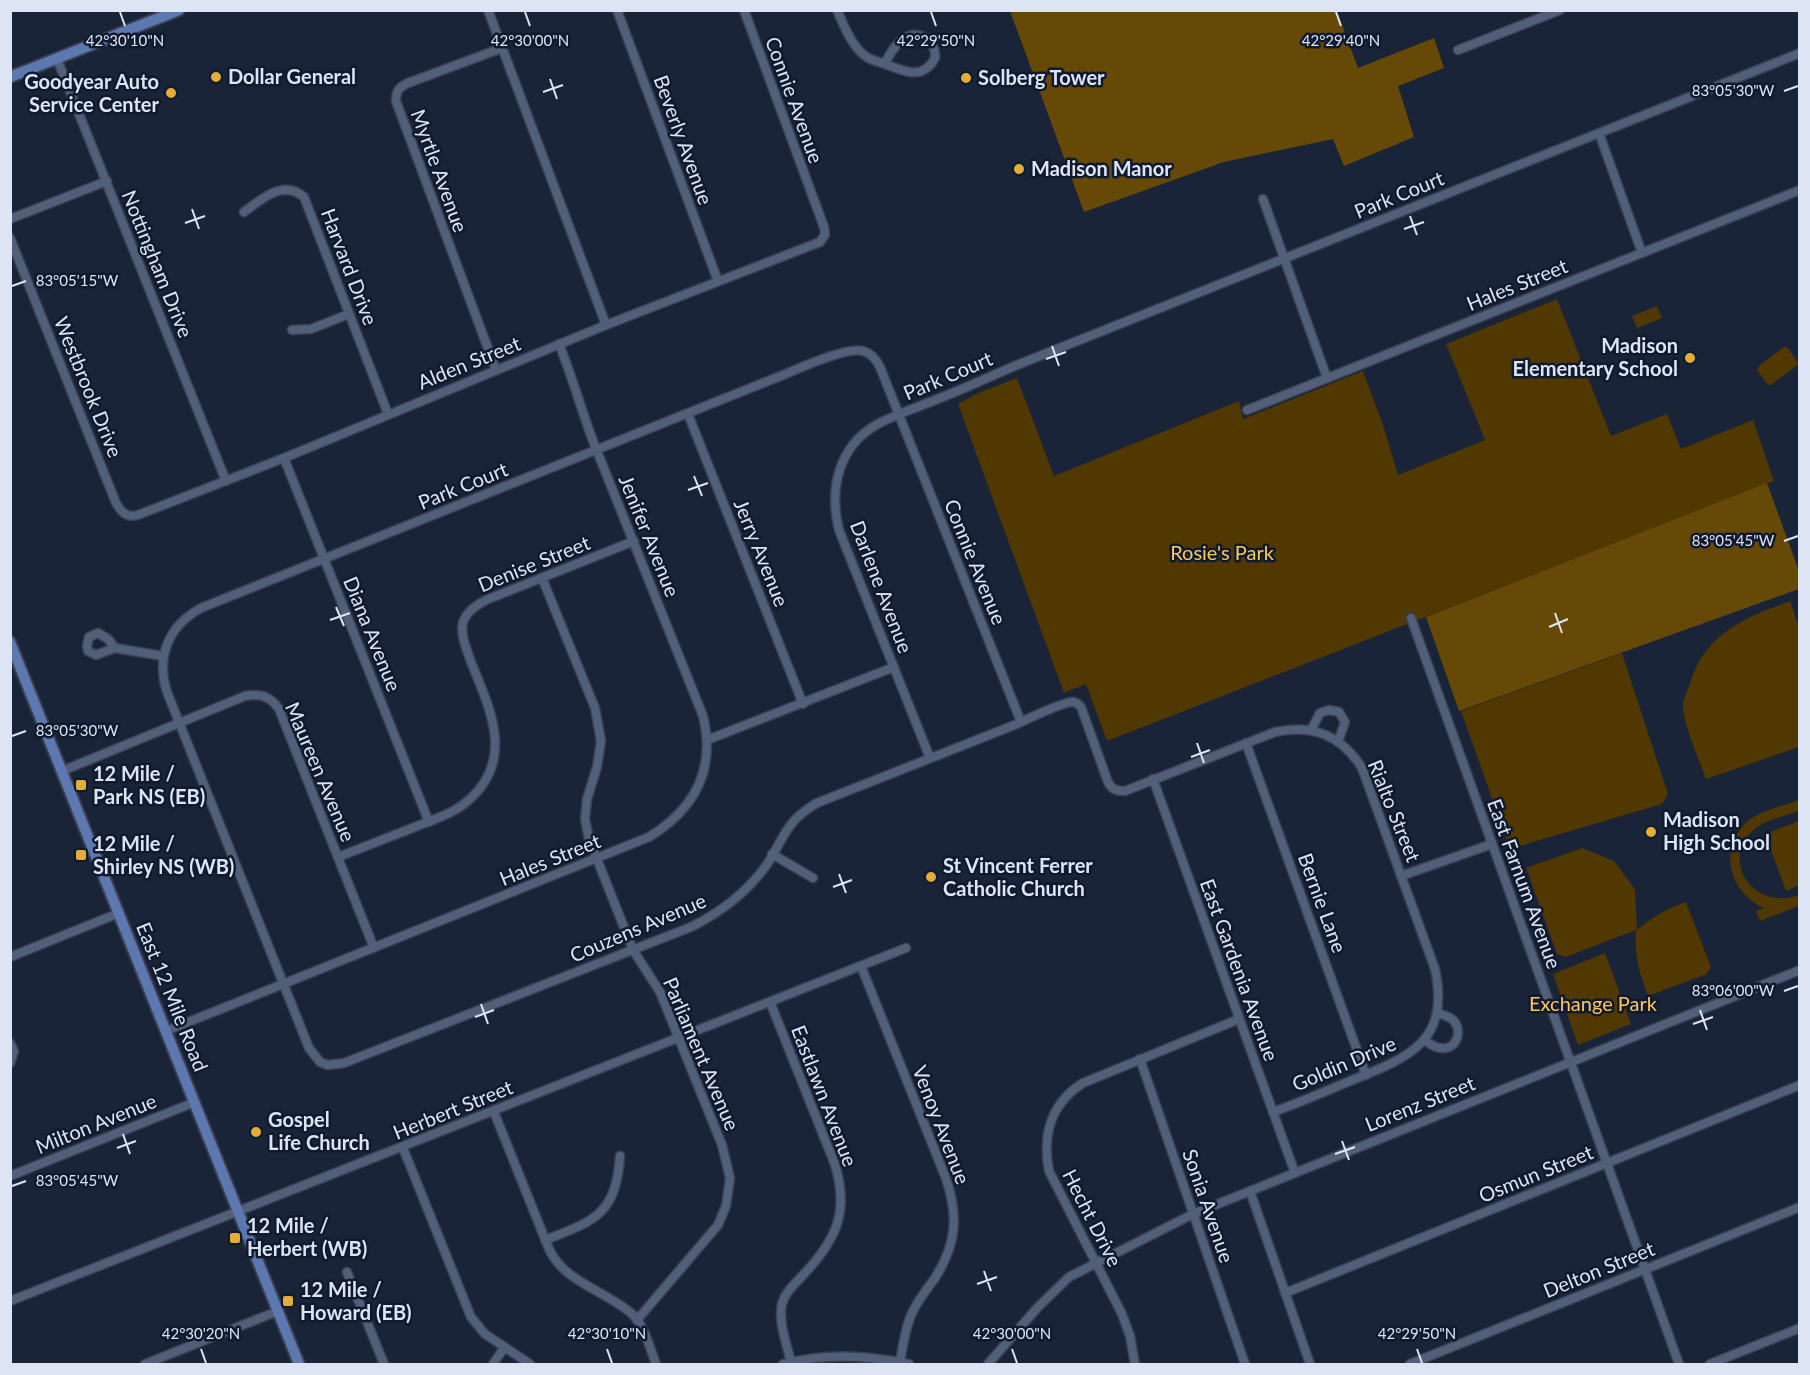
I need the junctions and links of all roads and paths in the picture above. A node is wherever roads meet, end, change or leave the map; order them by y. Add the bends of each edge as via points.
1 (179, 10) edge
2 (488, 10) edge
3 (617, 10) edge
4 (744, 10) edge
5 (837, 10) edge
6 (1560, 10) edge
7 (502, 48) junction
8 (1458, 50) dead end
9 (1800, 53) edge
10 (57, 59) junction
11 (885, 64) junction
12 (10, 77) edge
13 (1599, 133) junction
14 (107, 181) junction
15 (1800, 190) edge
16 (1263, 199) dead end
17 (244, 212) dead end
18 (10, 219) edge
19 (825, 235) joint
20 (10, 238) edge
21 (1642, 253) junction
22 (1285, 258) junction
23 (717, 281) junction
24 (349, 314) junction
25 (606, 325) junction
26 (292, 330) dead end
27 (558, 344) junction
28 (495, 370) junction
29 (1328, 378) junction
30 (1247, 410) dead end
31 (388, 414) junction
32 (688, 414) junction
33 (899, 415) junction
34 (597, 450) junction
35 (284, 458) junction
36 (226, 481) junction
37 (124, 514) joint
38 (634, 541) junction
39 (324, 559) junction
40 (543, 578) junction
41 (1411, 618) dead end
42 (10, 642) edge
43 (116, 648) dead end
44 (163, 656) junction
45 (894, 667) junction
46 (803, 704) junction
47 (1021, 722) junction
48 (179, 724) junction
49 (1311, 730) junction
50 (707, 740) junction
51 (1338, 742) junction
52 (1246, 743) junction
53 (930, 758) junction
54 (62, 771) junction
55 (1153, 779) junction
56 (1113, 789) joint
57 (429, 822) junction
58 (1492, 844) junction
59 (772, 854) junction
60 (338, 857) junction
61 (596, 860) junction
62 (1401, 876) junction
63 (813, 878) dead end
64 (119, 913) junction
65 (374, 948) junction
66 (906, 948) dead end
67 (633, 950) junction
68 (10, 957) edge
69 (861, 966) junction
70 (1800, 970) edge
71 (283, 984) junction
72 (770, 1002) junction
73 (1437, 1013) junction
74 (1239, 1019) junction
75 (166, 1031) junction
76 (679, 1038) junction
77 (1424, 1040) junction
78 (10, 1043) edge
79 (1140, 1059) junction
80 (1570, 1061) junction
81 (10, 1063) edge
82 (1366, 1075) junction
83 (1800, 1085) edge
84 (195, 1102) junction
85 (494, 1112) junction
86 (1273, 1112) junction
87 (403, 1148) junction
88 (620, 1156) dead end
89 (1608, 1162) junction
90 (1294, 1173) junction
91 (10, 1176) edge
92 (1250, 1191) junction
93 (1800, 1207) edge
94 (238, 1211) junction
95 (1193, 1214) junction
96 (545, 1240) junction
97 (1096, 1263) junction
98 (1646, 1269) junction
99 (347, 1272) dead end
100 (1285, 1293) junction
101 (10, 1301) edge
102 (278, 1311) junction
103 (637, 1320) junction
104 (1800, 1328) edge
105 (504, 1348) junction
106 (900, 1362) junction
107 (787, 1364) edge
108 (146, 1365) edge
109 (299, 1365) edge
110 (384, 1365) edge
111 (493, 1365) edge
112 (530, 1365) edge
113 (656, 1365) edge
114 (909, 1365) edge
115 (988, 1365) edge
116 (1135, 1365) edge
117 (1245, 1365) edge
118 (1310, 1365) edge
119 (1410, 1365) edge
120 (1679, 1365) edge
121 (1710, 1365) edge

1 - 10 main road
2 - 7 street
3 - 23 street, Beverly Avenue
4 - 19 street, Connie Avenue
5 - 11 street via 858,48 871,60
6 - 8 street
7 - 25 street
7 - 28 street, Myrtle Avenue via 408,83 396,92 396,101
9 - 13 street, Park Court
10 - 12 main road
10 - 14 street, Nottingham Drive
11 - 11 street via 902,72 919,71 933,62 935,49 927,38 910,36 902,39
13 - 21 street
13 - 22 street, Park Court
14 - 18 street
14 - 36 street, Nottingham Drive
15 - 21 street, Hales Street
16 - 22 street
17 - 24 street, Harvard Drive via 281,190 296,191 304,197
19 - 23 street, Alden Street via 814,245
20 - 37 street, Westbrook Drive via 116,503
21 - 29 street, Hales Street
22 - 29 street
22 - 33 street, Park Court
23 - 25 street, Alden Street
24 - 26 street
24 - 31 street, Harvard Drive
25 - 27 street, Alden Street
27 - 28 street, Alden Street
27 - 34 street, Jenifer Avenue
28 - 31 street, Alden Street
29 - 30 street, Hales Street
31 - 35 street, Alden Street
32 - 33 street, Park Court via 852,350 866,352 876,359
32 - 34 street, Park Court
32 - 46 street, Jerry Avenue
33 - 45 street, Darlene Avenue via 876,425 854,444 838,474 834,496 839,530
33 - 47 street, Connie Avenue
34 - 38 street, Jenifer Avenue
34 - 39 street, Park Court
35 - 36 street, Alden Street
35 - 39 street, Diana Avenue
36 - 37 street, Alden Street via 138,515
38 - 40 street, Denise Street
38 - 50 street, Jenifer Avenue via 697,701
39 - 44 street, Park Court via 192,613 169,637
39 - 57 street, Diana Avenue
40 - 57 street, Denise Street via 478,604 463,622 464,642 494,724 494,761 489,775 472,797
40 - 61 street, Parliament Avenue via 599,724 600,754 588,792 585,819
41 - 58 street, East Farnum Avenue
42 - 54 main road, East 12 Mile Road
43 - 44 street
44 - 48 street, Park Court via 164,680
45 - 46 street
45 - 53 street, Darlene Avenue
46 - 50 street
47 - 53 street, Couzens Avenue
47 - 56 street, Couzens Avenue via 1065,703 1081,707
48 - 54 street
48 - 60 street, Maureen Avenue via 245,696 260,694 273,701
48 - 71 street, Couzens Avenue
49 - 51 street, Rialto Street
49 - 51 street via 1320,713 1339,712 1345,722
49 - 52 street, Rialto Street via 1284,730
50 - 61 street, Hales Street via 702,779 681,813 649,837
51 - 62 street, Rialto Street via 1362,768
52 - 55 street, Rialto Street
52 - 82 street, Bernie Lane
53 - 59 street, Couzens Avenue via 811,807 787,827
54 - 64 main road, East 12 Mile Road
55 - 56 street, Rialto Street via 1125,791
55 - 74 street, East Gardenia Avenue
57 - 60 street, Denise Street
58 - 62 street, Rialto Street
58 - 80 street, East Farnum Avenue
59 - 63 street
59 - 67 street, Couzens Avenue via 748,887 722,910
60 - 65 street, Maureen Avenue
61 - 65 street, Hales Street
61 - 67 street, Parliament Avenue
62 - 73 street, Goldin Drive via 1435,969
64 - 68 street
64 - 75 main road, East 12 Mile Road
65 - 71 street, Hales Street
66 - 69 street, Herbert Street
67 - 71 street, Couzens Avenue via 337,1065 328,1065 314,1056
67 - 76 street, Parliament Avenue via 660,992
69 - 72 street, Herbert Street
69 - 106 street, Venoy Avenue via 945,1176 955,1216 949,1250 912,1313
70 - 80 street, Lorenz Street
71 - 75 street, Hales Street
72 - 76 street, Herbert Street
72 - 107 street, Eastlawn Avenue via 834,1162 841,1190 841,1210 832,1238 782,1303
73 - 77 street, Goldin Drive
73 - 77 street, Goldin Drive via 1453,1020 1458,1038 1444,1048
74 - 79 street, Hecht Drive
74 - 86 street, East Gardenia Avenue
75 - 84 main road, East 12 Mile Road
76 - 85 street, Herbert Street
76 - 103 street, Parliament Avenue via 726,1156 729,1197 712,1233
77 - 82 street, Goldin Drive via 1407,1056
78 - 81 street via 14,1051
79 - 95 street, Sonia Avenue
79 - 97 street, Hecht Drive via 1075,1088 1055,1111 1047,1132 1049,1171
80 - 89 street, East Farnum Avenue
80 - 90 street, Lorenz Street
82 - 86 street, Goldin Drive
83 - 89 street, Osmun Street
84 - 91 street, Milton Avenue
84 - 94 main road, East 12 Mile Road
85 - 87 street, Herbert Street
85 - 96 street
86 - 90 street, East Gardenia Avenue
87 - 94 street, Herbert Street
87 - 105 street via 471,1317
88 - 96 street via 617,1183 605,1208 589,1222
89 - 98 street, East Farnum Avenue
89 - 100 street, Osmun Street
90 - 92 street, Lorenz Street
92 - 95 street, Lorenz Street
92 - 100 street
93 - 98 street, Delton Street
94 - 101 street, Herbert Street
94 - 102 main road, East 12 Mile Road
95 - 97 street, Lorenz Street
95 - 117 street, Sonia Avenue
96 - 103 street via 563,1269
97 - 115 street, Lorenz Street via 1060,1284
97 - 116 street, Hecht Drive via 1127,1325
98 - 119 street, Delton Street
98 - 120 street, East Farnum Avenue
99 - 110 street
100 - 118 street
102 - 108 street
102 - 109 main road, East 12 Mile Road
103 - 113 street
104 - 121 street
105 - 111 street
105 - 112 street
106 - 107 street via 825,1357
106 - 114 street

